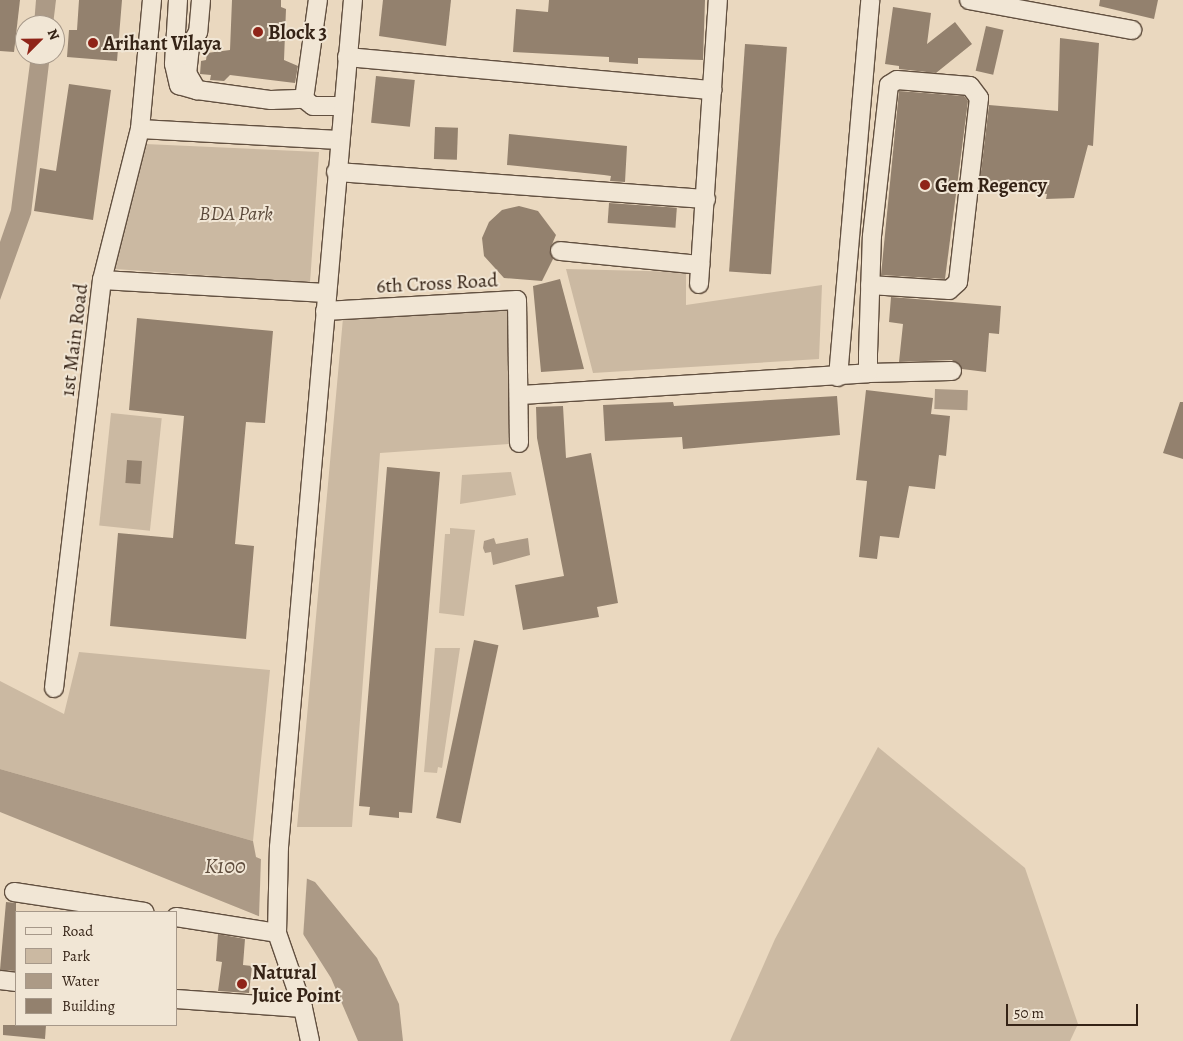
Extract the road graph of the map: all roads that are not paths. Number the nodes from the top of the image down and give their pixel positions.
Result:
1 (152, 0) edge
2 (178, 0) edge
3 (201, 0) edge
4 (318, 0) edge
5 (353, 0) edge
6 (718, 0) edge
7 (870, 0) edge
8 (970, 0) edge
9 (1132, 30) dead end
10 (347, 57) junction
11 (197, 90) junction
12 (713, 90) junction
13 (304, 99) junction
14 (342, 106) junction
15 (140, 129) junction
16 (339, 140) junction
17 (336, 172) junction
18 (706, 198) junction
19 (560, 251) dead end
20 (700, 265) junction
21 (102, 280) junction
22 (699, 284) dead end
23 (870, 285) junction
24 (326, 293) junction
25 (325, 311) junction
26 (952, 371) dead end
27 (868, 374) junction
28 (838, 377) junction
29 (521, 395) junction
30 (519, 443) dead end
31 (54, 688) dead end
32 (14, 892) dead end
33 (138, 911) edge
34 (178, 918) edge
35 (276, 931) junction
36 (0, 980) edge
37 (15, 982) edge
38 (178, 999) edge
39 (303, 1008) junction
40 (310, 1041) edge

1 - 15 street, 1st Main Road
2 - 11 street
3 - 11 street
4 - 13 street
5 - 10 street
6 - 12 street
7 - 28 street
8 - 9 street
10 - 12 street
10 - 14 street
11 - 13 street
12 - 18 street
13 - 14 street
14 - 16 street
15 - 16 street
15 - 21 street, 1st Main Road
16 - 17 street
17 - 18 street
17 - 24 street
18 - 20 street
19 - 20 street
20 - 22 street
21 - 24 street
21 - 31 street, 1st Main Road
23 - 23 street
23 - 27 street
24 - 25 street
25 - 29 street, 6th Cross Road
25 - 35 street
26 - 27 street
27 - 28 street
28 - 29 street
29 - 30 street
32 - 33 street
34 - 35 street
35 - 39 street
36 - 37 street
38 - 39 street
39 - 40 street

